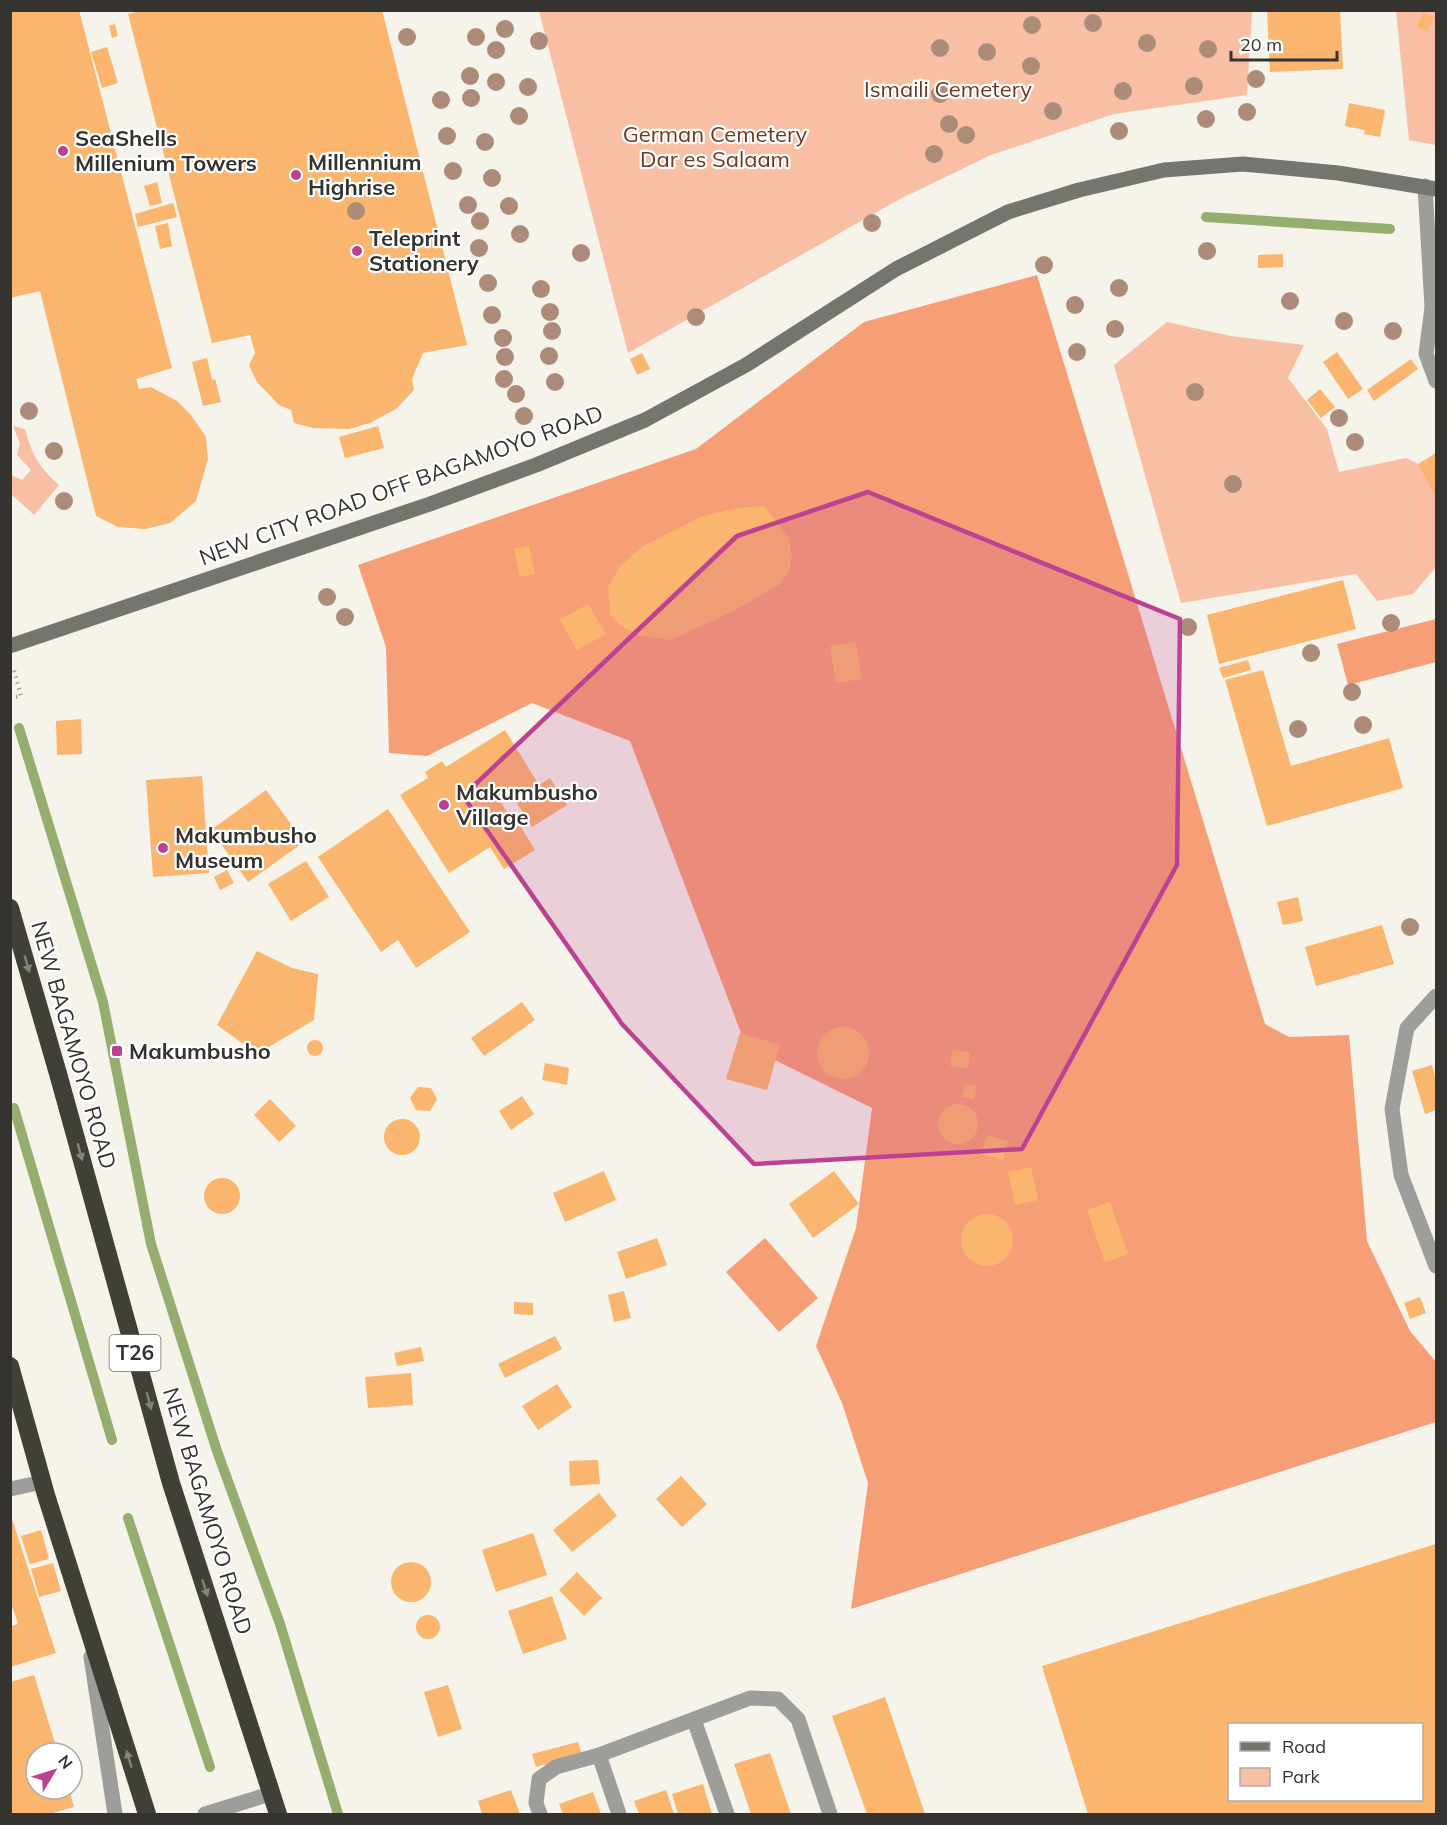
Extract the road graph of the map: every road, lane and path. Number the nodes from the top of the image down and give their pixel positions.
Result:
1 (1431, 187) edge
2 (1437, 381) edge
3 (10, 646) edge
4 (13, 667) dead end
5 (10, 698) edge
6 (10, 908) edge
7 (1437, 996) edge
8 (1437, 1266) edge
9 (10, 1366) edge
10 (10, 1399) edge
11 (38, 1483) junction
12 (10, 1489) edge
13 (694, 1720) junction
14 (599, 1755) junction
15 (270, 1794) junction
16 (115, 1815) edge
17 (147, 1815) edge
18 (205, 1815) edge
19 (278, 1815) edge
20 (540, 1815) edge
21 (619, 1815) edge
22 (727, 1815) edge
23 (830, 1815) edge

1 - 2 street
1 - 3 street, NEW CITY ROAD OFF BAGAMOYO ROAD
4 - 5 path
6 -> 15 highway, NEW BAGAMOYO ROAD / T26
7 - 8 street
17 -> 9 highway
10 - 11 street
11 - 12 street
11 - 16 street
13 - 14 street
13 - 22 street
13 - 23 street
14 - 20 street
14 - 21 street
15 - 18 street
15 - 19 highway, NEW BAGAMOYO ROAD / T26

